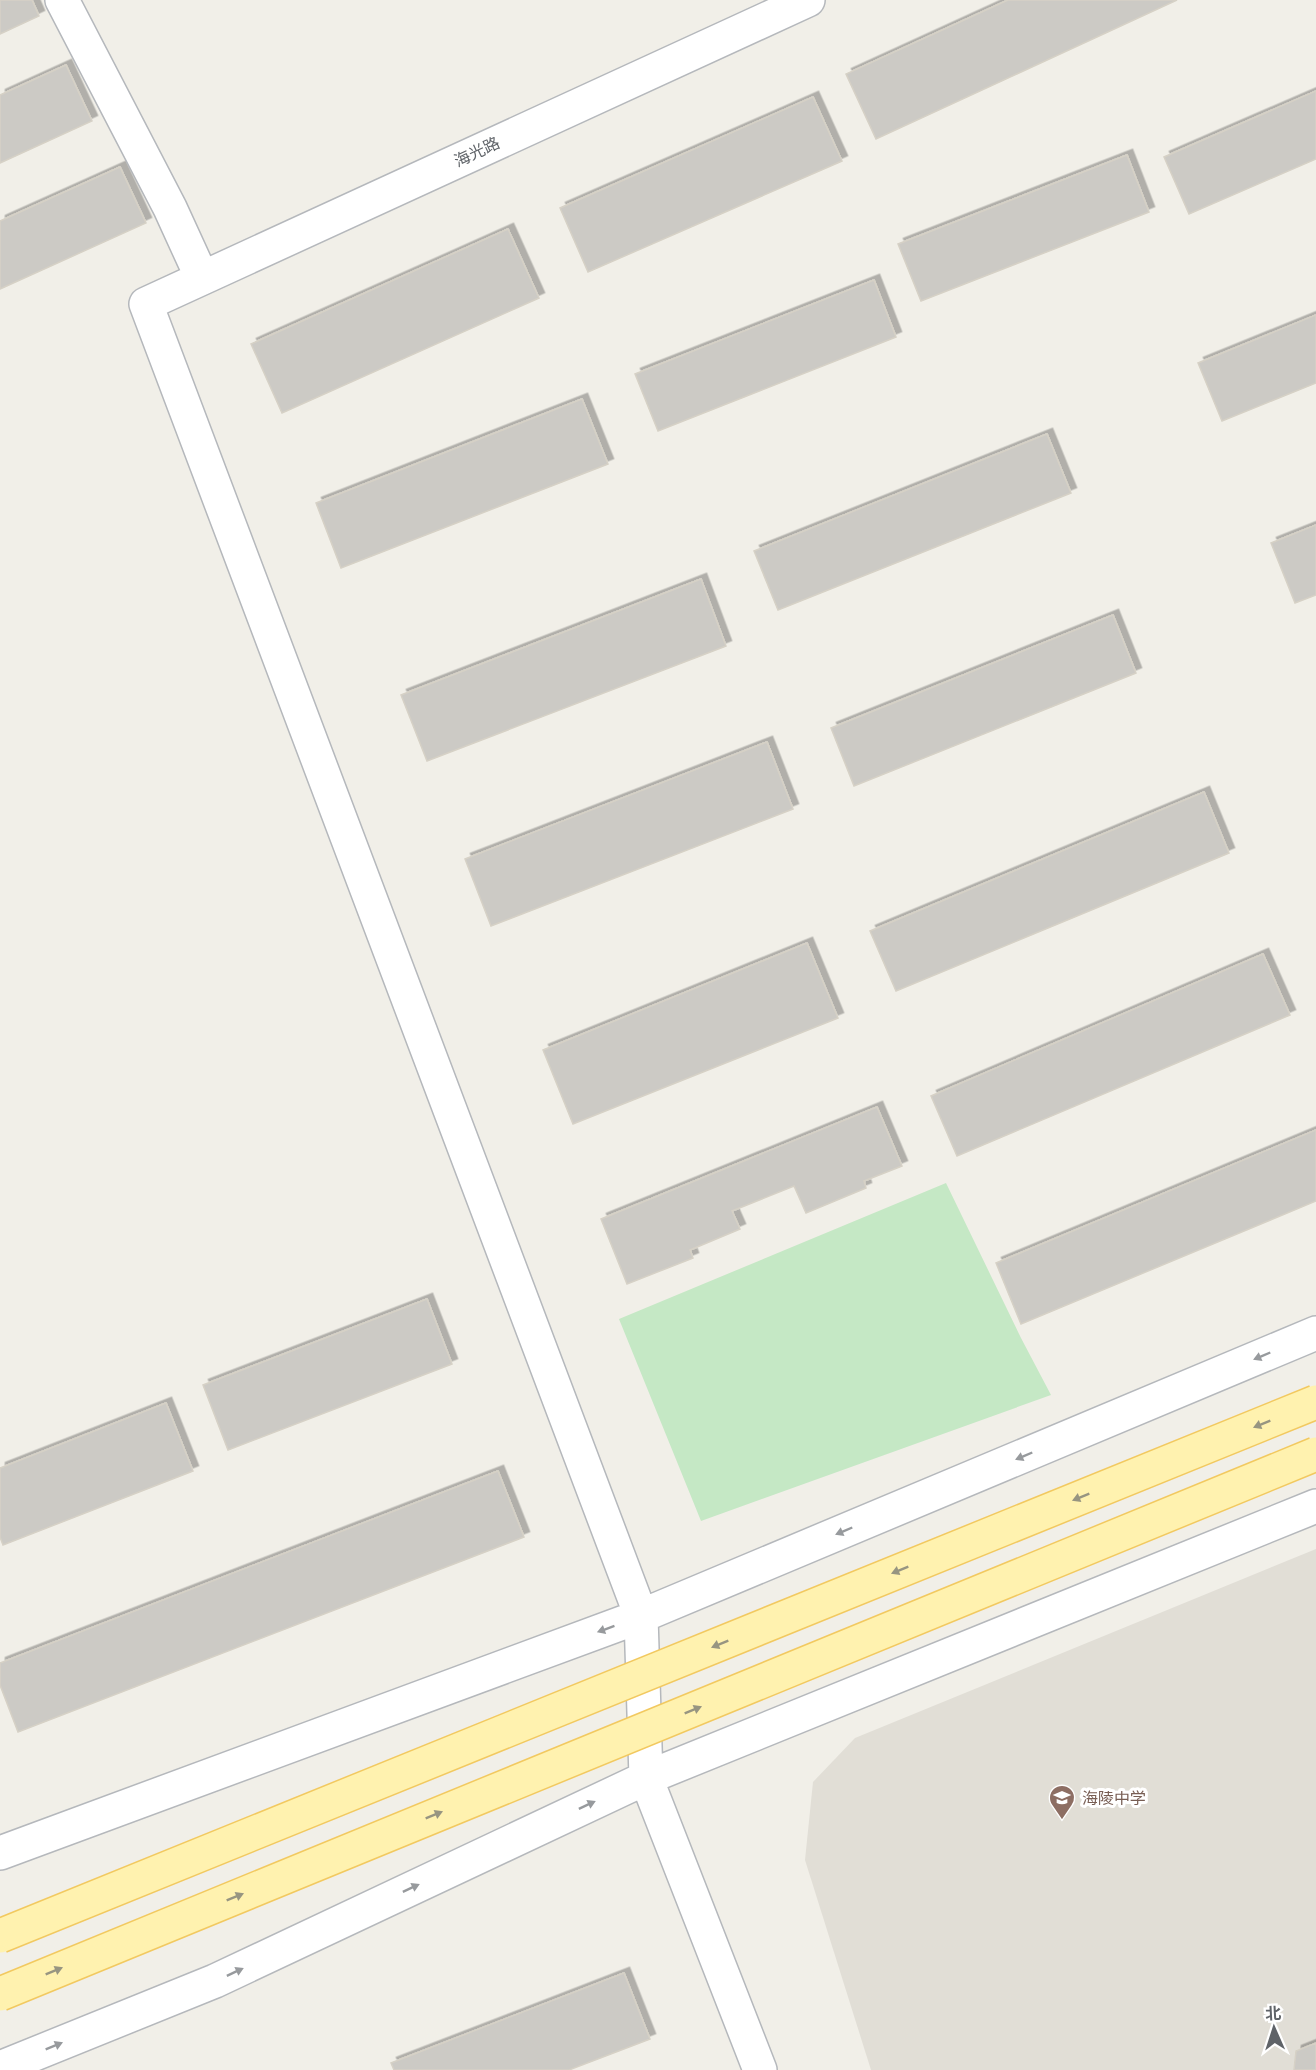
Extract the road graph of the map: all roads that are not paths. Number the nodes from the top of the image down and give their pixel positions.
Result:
1 (62, 0) edge
2 (808, 0) edge
3 (202, 278) junction
4 (1316, 1333) edge
5 (1316, 1402) edge
6 (1316, 1454) edge
7 (1316, 1506) edge
8 (641, 1616) junction
9 (646, 1778) junction
10 (0, 1853) edge
11 (0, 1936) edge
12 (0, 1994) edge
13 (0, 2068) edge
14 (760, 2070) edge

1 - 3 street
2 - 3 street, 海光路
3 - 8 street, 海光路
4 -> 8 street
5 -> 11 main road, bridge
12 -> 6 main road, bridge
7 - 9 street
8 - 9 street
8 -> 10 street
13 -> 9 street
9 - 14 street

